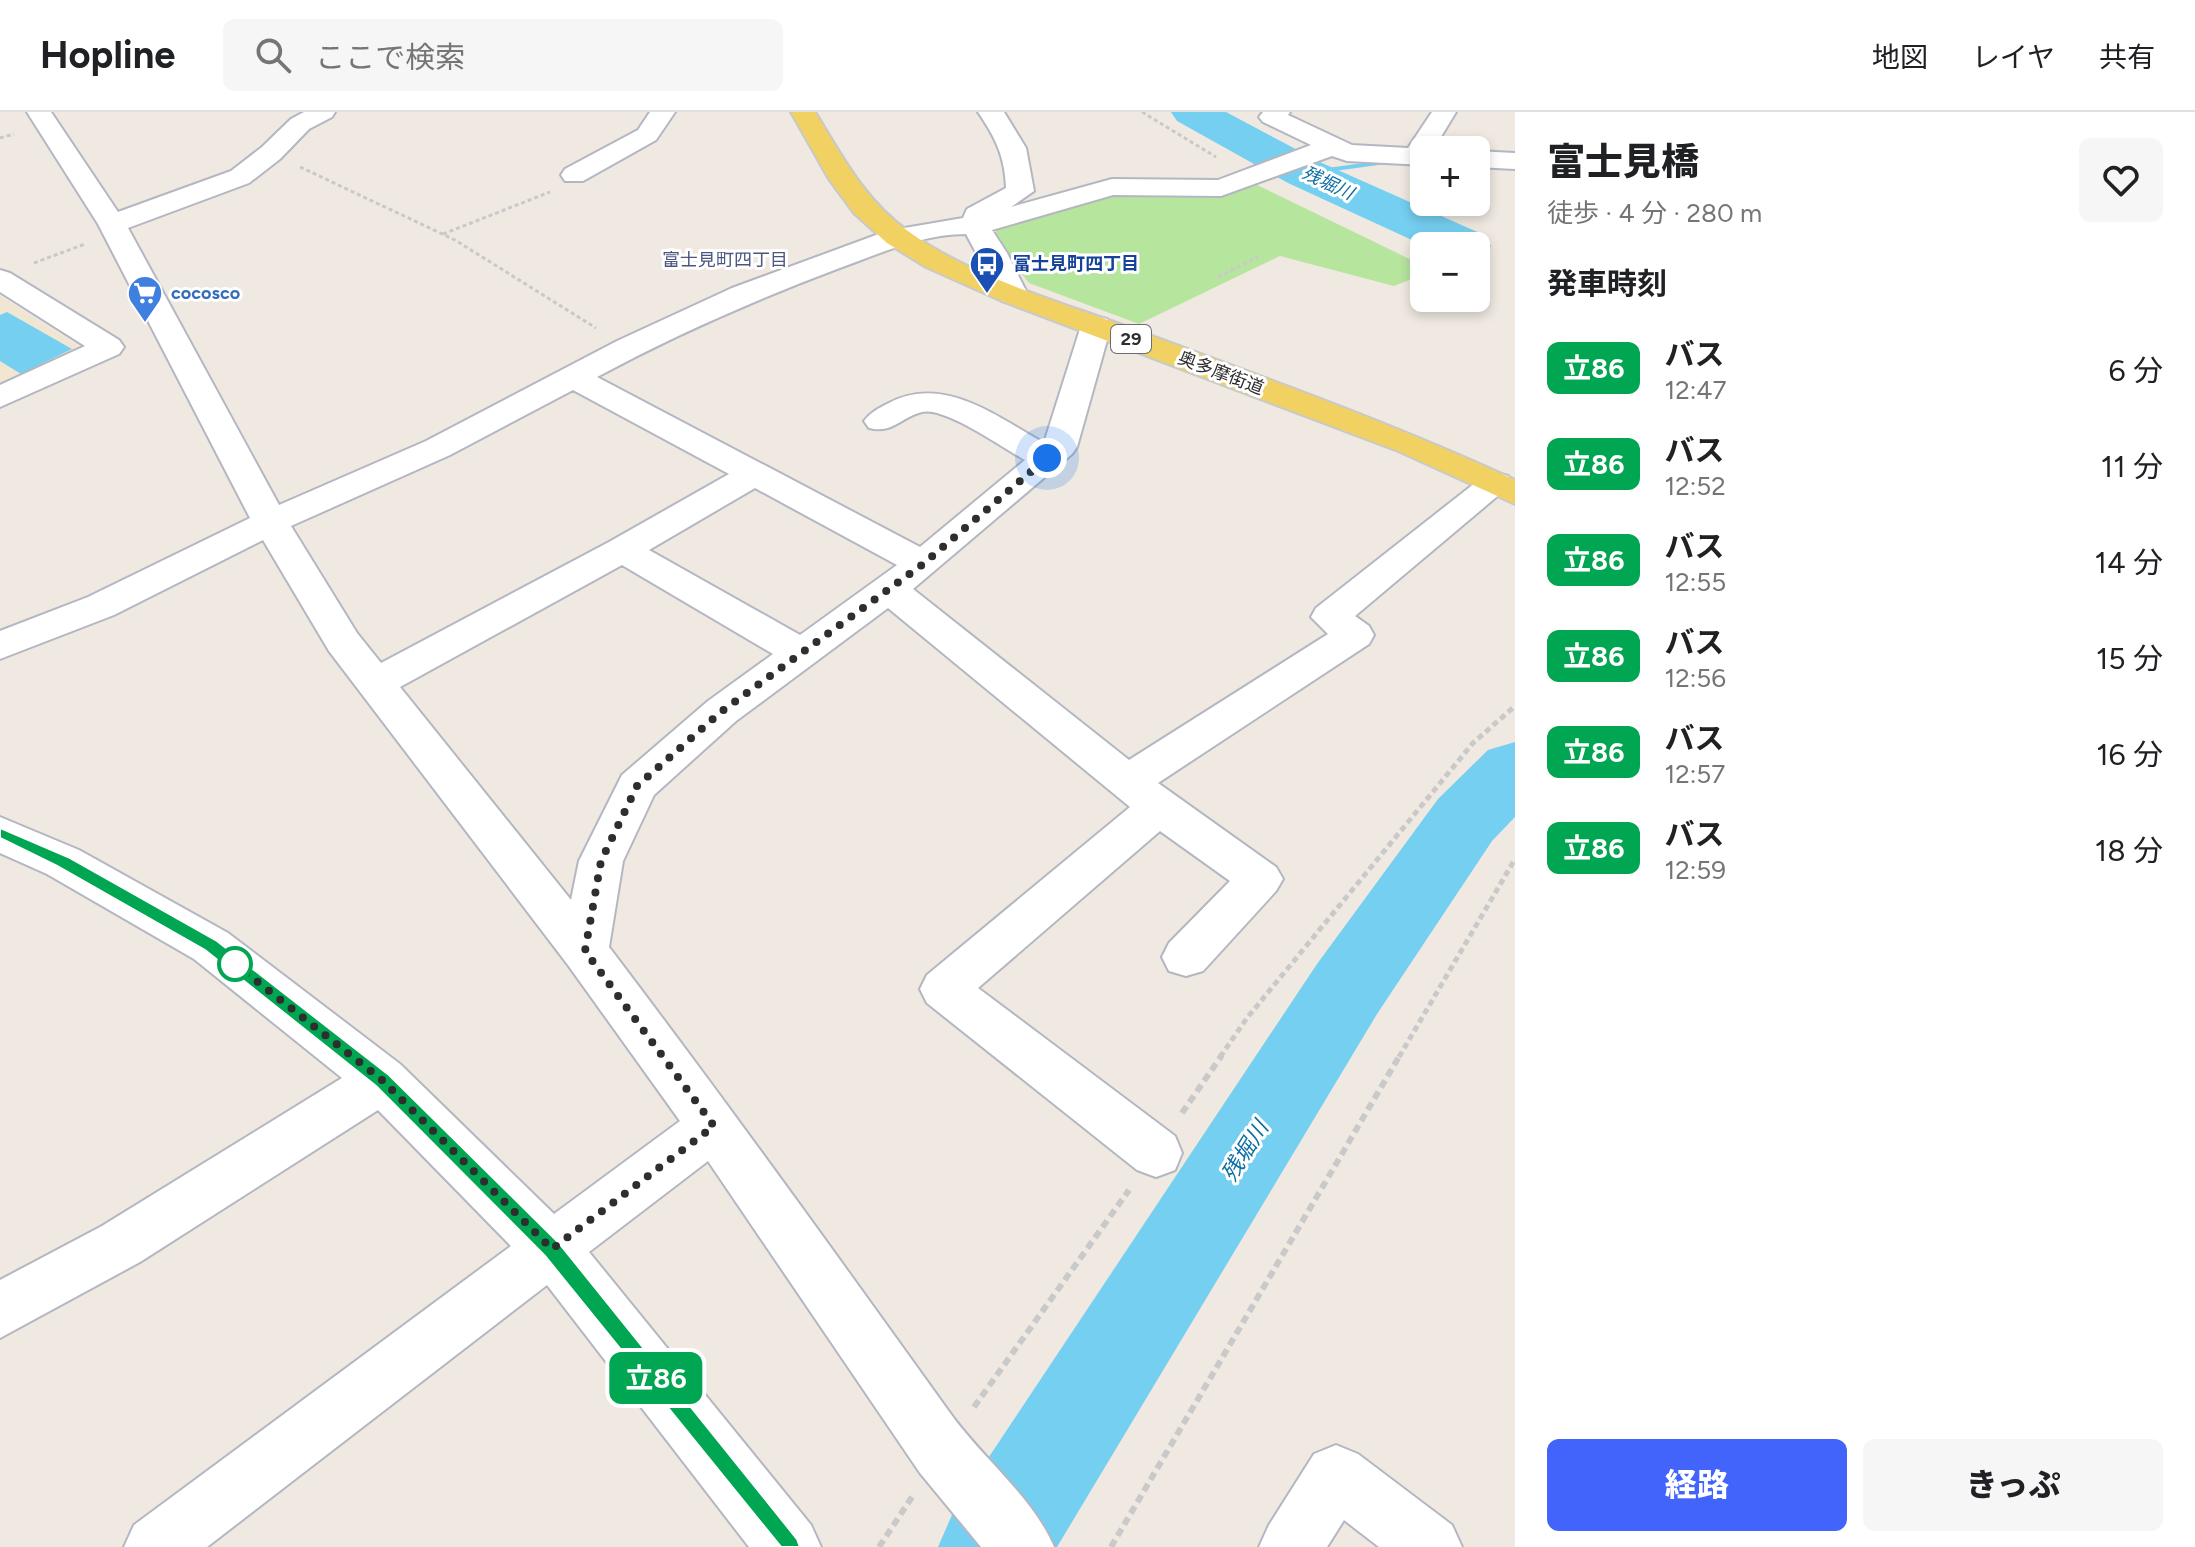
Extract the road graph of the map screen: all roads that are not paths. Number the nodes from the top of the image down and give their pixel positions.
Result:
1 (39, 112) edge
2 (323, 112) edge
3 (663, 112) edge
4 (803, 112) edge
5 (990, 112) edge
6 (1278, 112) edge
7 (1444, 112) edge
8 (1431, 136) edge
9 (1333, 146) junction
10 (1410, 156) edge
11 (1490, 160) edge
12 (1515, 161) edge
13 (574, 175) road end
14 (975, 226) junction
15 (114, 227) junction
16 (897, 237) junction
17 (0, 279) edge
18 (1013, 295) junction
19 (1096, 326) junction
20 (167, 329) junction
21 (108, 347) junction
22 (575, 378) junction
23 (0, 397) edge
24 (881, 421) dead end
25 (1047, 458) junction
26 (754, 474) junction
27 (1506, 488) edge
28 (270, 522) junction
29 (622, 550) junction
30 (923, 564) junction
31 (887, 588) junction
32 (0, 646) edge
33 (801, 653) junction
34 (375, 683) junction
35 (1144, 794) junction
36 (0, 834) edge
37 (585, 951) junction
38 (1186, 957) dead end
39 (382, 1080) junction
40 (714, 1126) junction
41 (1156, 1153) dead end
42 (552, 1249) junction
43 (0, 1310) edge
44 (156, 1547) edge
45 (789, 1547) edge
46 (1022, 1547) edge
47 (1291, 1547) edge
48 (1430, 1547) edge

1 - 15 street
2 - 15 street
3 - 13 street
4 - 16 main road, 奥多摩街道 / 29
5 - 14 street
6 - 9 street
7 - 8 street
9 - 10 street
9 - 14 street
11 - 12 street
14 - 16 street
14 - 18 street
15 - 20 street
16 - 18 main road, 奥多摩街道 / 29
16 - 22 street
17 - 21 street
18 - 19 main road, 奥多摩街道 / 29
19 - 25 street
19 - 27 main road, 奥多摩街道 / 29
20 - 21 street
20 - 28 street
21 - 23 street
22 - 26 street
22 - 28 street
24 - 25 street
25 - 30 street
26 - 29 street
26 - 30 street
27 - 35 street
28 - 32 street
28 - 34 street
29 - 33 street
29 - 34 street
30 - 31 street
31 - 33 street
31 - 35 street
33 - 37 street
34 - 37 street
35 - 38 street
35 - 41 street
36 - 39 street
37 - 40 street
39 - 42 street
39 - 43 street
40 - 42 street
40 - 46 street
42 - 44 street
42 - 45 street
47 - 48 street

